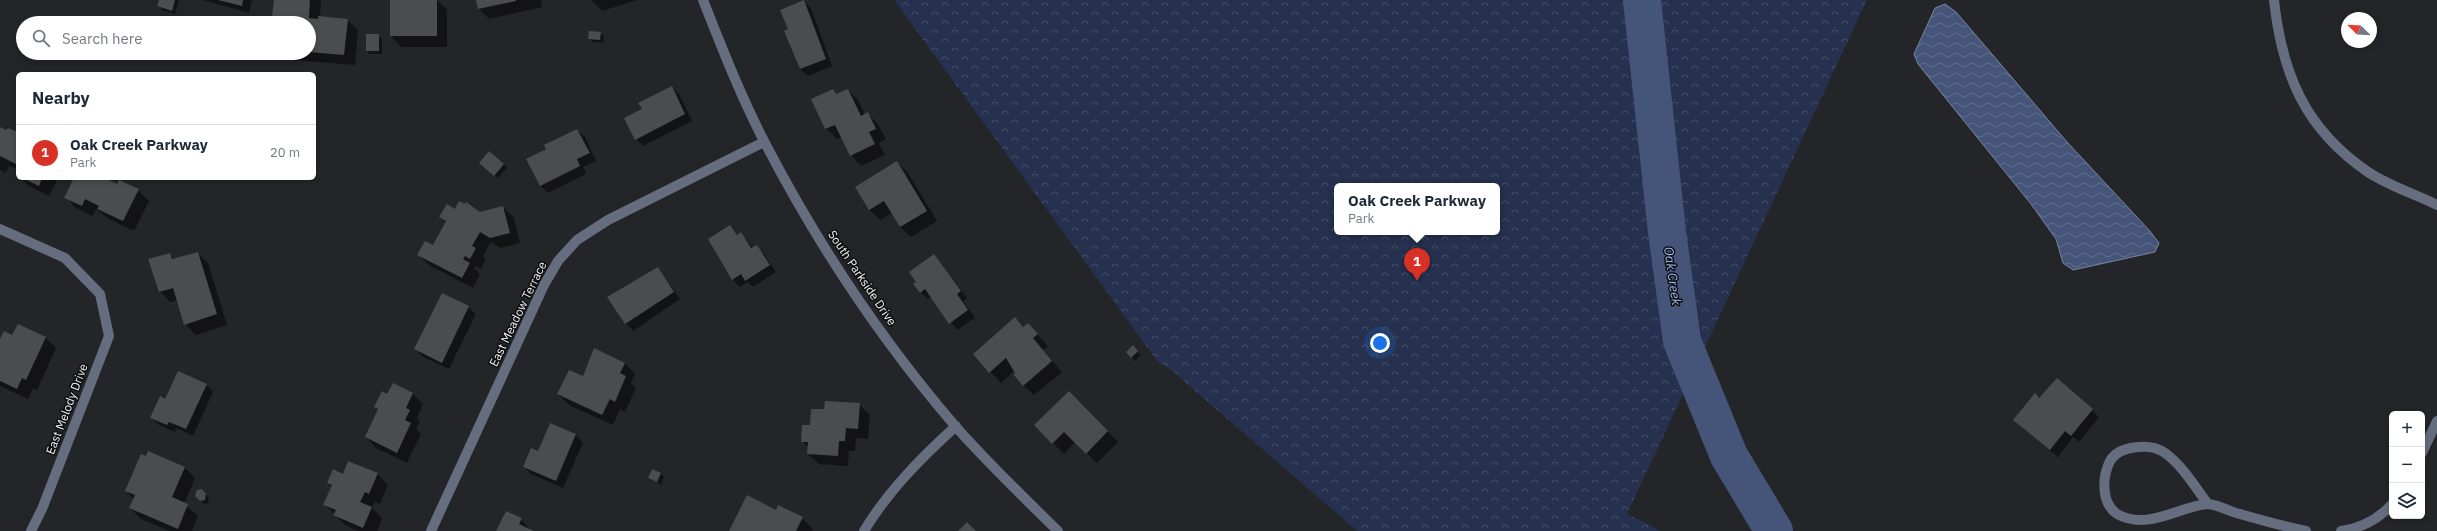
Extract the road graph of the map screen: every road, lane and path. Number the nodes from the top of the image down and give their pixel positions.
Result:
1 (702, 0) edge
2 (2274, 0) edge
3 (764, 142) junction
4 (2437, 205) edge
5 (0, 229) edge
6 (2437, 421) edge
7 (956, 426) junction
8 (2425, 447) edge
9 (2208, 504) junction
10 (2389, 508) edge
11 (30, 531) edge
12 (431, 531) edge
13 (864, 531) edge
14 (1058, 531) edge
15 (2306, 531) edge
16 (2341, 531) edge

1 - 3 street, South Parkside Drive
2 - 4 street
3 - 7 street, South Parkside Drive
3 - 12 street, East Meadow Terrace
5 - 11 street, East Melody Drive
6 - 8 street
7 - 13 street
7 - 14 street, South Parkside Drive
9 - 9 street
9 - 15 street
10 - 16 street

